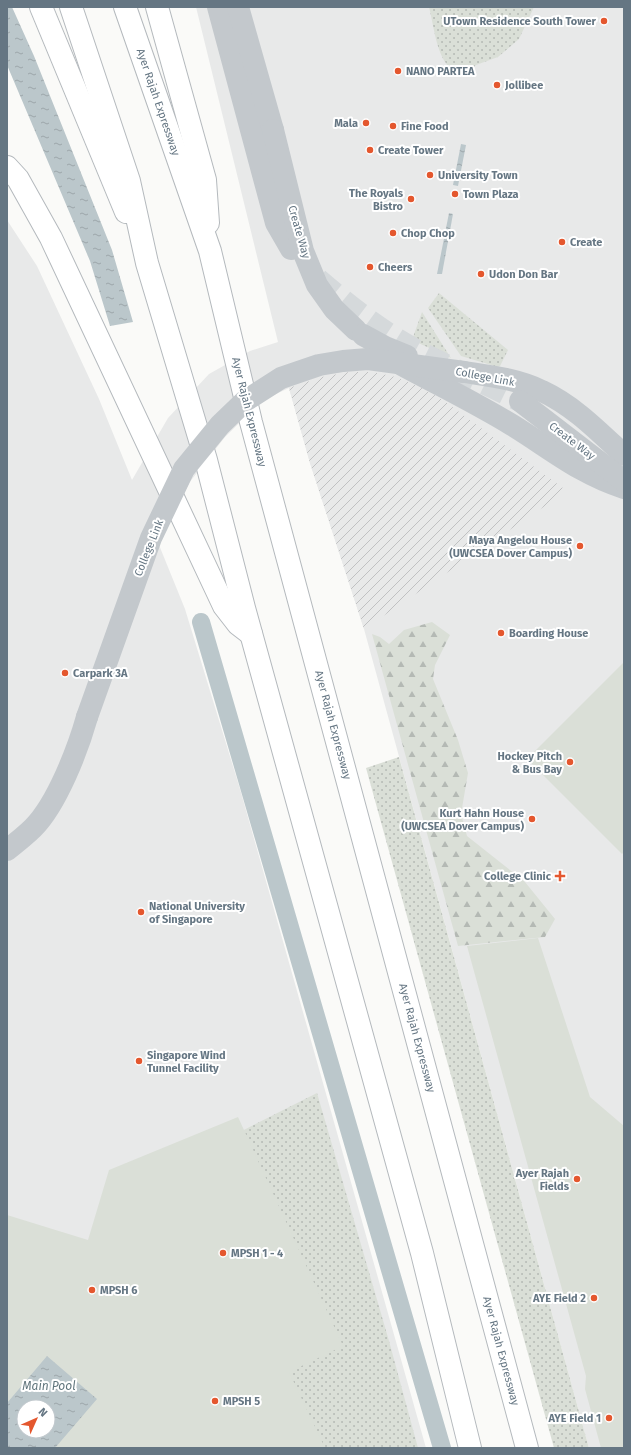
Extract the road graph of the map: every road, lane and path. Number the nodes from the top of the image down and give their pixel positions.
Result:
1 (41, 7) edge
2 (72, 7) edge
3 (125, 7) edge
4 (157, 7) edge
5 (218, 7) edge
6 (238, 7) edge
7 (7, 167) edge
8 (291, 249) dead end
9 (210, 251) junction
10 (147, 263) junction
11 (396, 362) junction
12 (464, 372) junction
13 (520, 401) tunnel mouth
14 (624, 455) edge
15 (557, 456) joint
16 (624, 481) edge
17 (624, 488) edge
18 (252, 634) junction
19 (7, 850) edge
20 (470, 1448) edge
21 (527, 1448) edge

1 - 10 highway
2 - 10 highway
3 - 9 highway, Ayer Rajah Expressway
4 - 9 highway
5 - 8 street, Create Way
6 - 12 street, Create Way, bridge
7 - 18 highway
9 - 21 highway, Ayer Rajah Expressway
10 - 18 highway
11 - 12 street, College Link, bridge
11 - 15 street, College Link, bridge
11 - 19 street, College Link, bridge
12 - 14 street, College Link
13 - 16 street, Create Way
15 - 17 street, Create Way
18 - 20 highway

